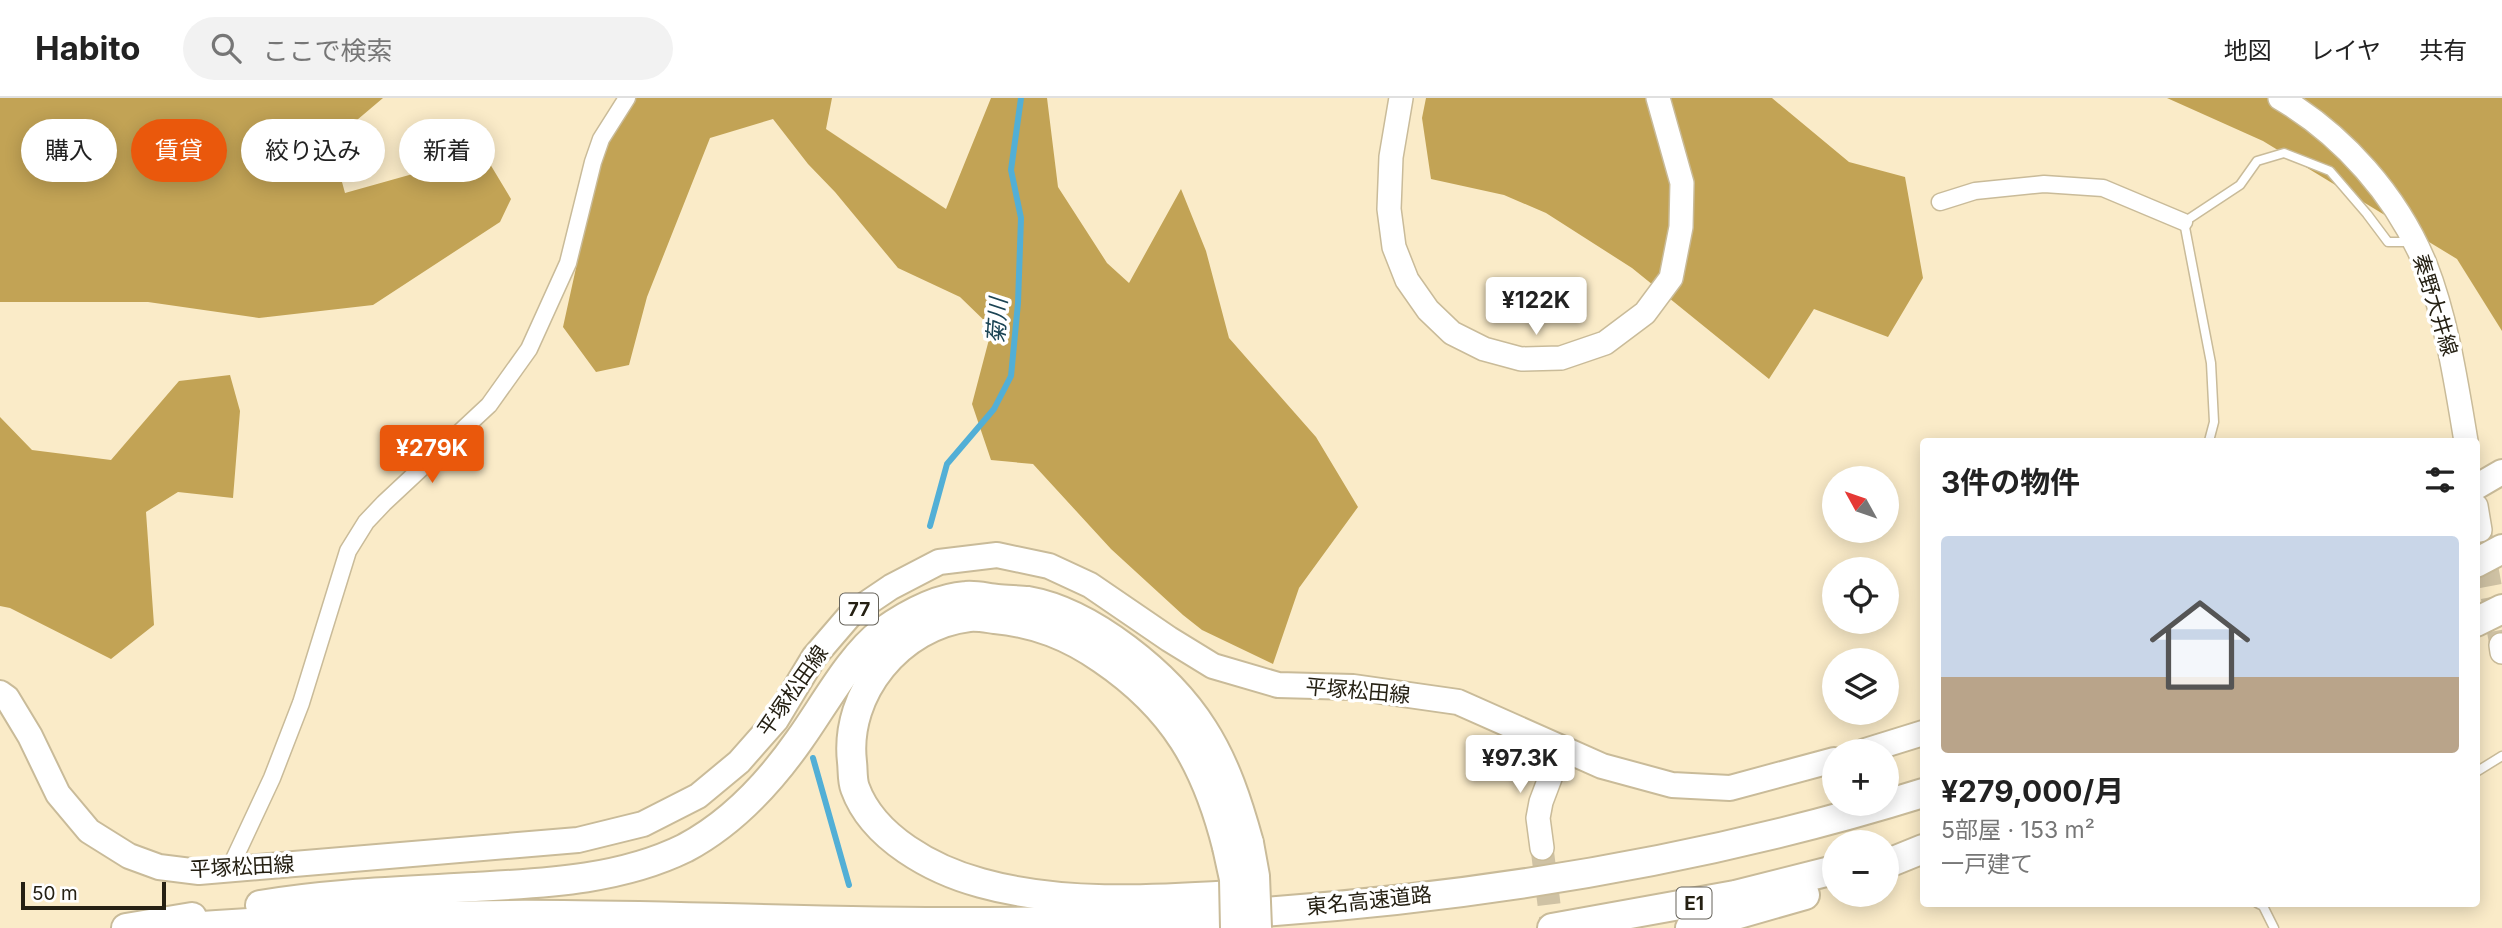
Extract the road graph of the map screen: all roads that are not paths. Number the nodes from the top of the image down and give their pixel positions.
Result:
1 (627, 98) edge
2 (1401, 98) edge
3 (1658, 98) edge
4 (2280, 98) edge
5 (1940, 202) dead end
6 (2184, 222) junction
7 (2415, 242) junction
8 (2210, 438) edge
9 (2465, 438) edge
10 (2502, 472) edge
11 (2480, 485) edge
12 (2502, 549) edge
13 (2480, 561) edge
14 (2502, 609) edge
15 (2480, 620) edge
16 (0, 693) edge
17 (1920, 734) edge
18 (1899, 740) edge
19 (1561, 749) junction
20 (2502, 756) edge
21 (1822, 763) edge
22 (2480, 770) edge
23 (1920, 794) edge
24 (1238, 845) junction
25 (1542, 848) tunnel mouth
26 (1920, 848) edge
27 (1920, 848) edge
28 (1899, 853) edge
29 (1899, 858) edge
30 (229, 870) junction
31 (1822, 873) edge
32 (1520, 885) junction
33 (1822, 889) edge
34 (2264, 907) edge
35 (126, 928) edge
36 (174, 928) edge
37 (1236, 928) edge
38 (1257, 928) edge
39 (1552, 928) edge
40 (1690, 928) edge
41 (2274, 928) edge

1 - 30 street
2 - 3 main road
4 - 7 main road, 秦野大井線
5 - 6 street
6 - 7 lane
6 - 8 lane
7 - 9 main road, 秦野大井線
10 - 11 main road
12 - 13 highway
14 - 15 highway
16 - 30 main road, 平塚松田線 / 77
17 - 18 main road
19 - 21 main road, 平塚松田線 / 77
19 - 25 main road
19 - 30 main road, 平塚松田線 / 77
20 - 22 lane
23 - 32 highway, 東名高速道路 / E1
24 - 32 highway
24 - 35 highway
24 - 37 highway, bridge
24 - 38 highway, bridge
26 - 28 highway
27 - 29 highway
31 - 39 highway, E1
32 - 36 highway, 東名高速道路 / E1
33 - 40 highway
34 - 41 lane

